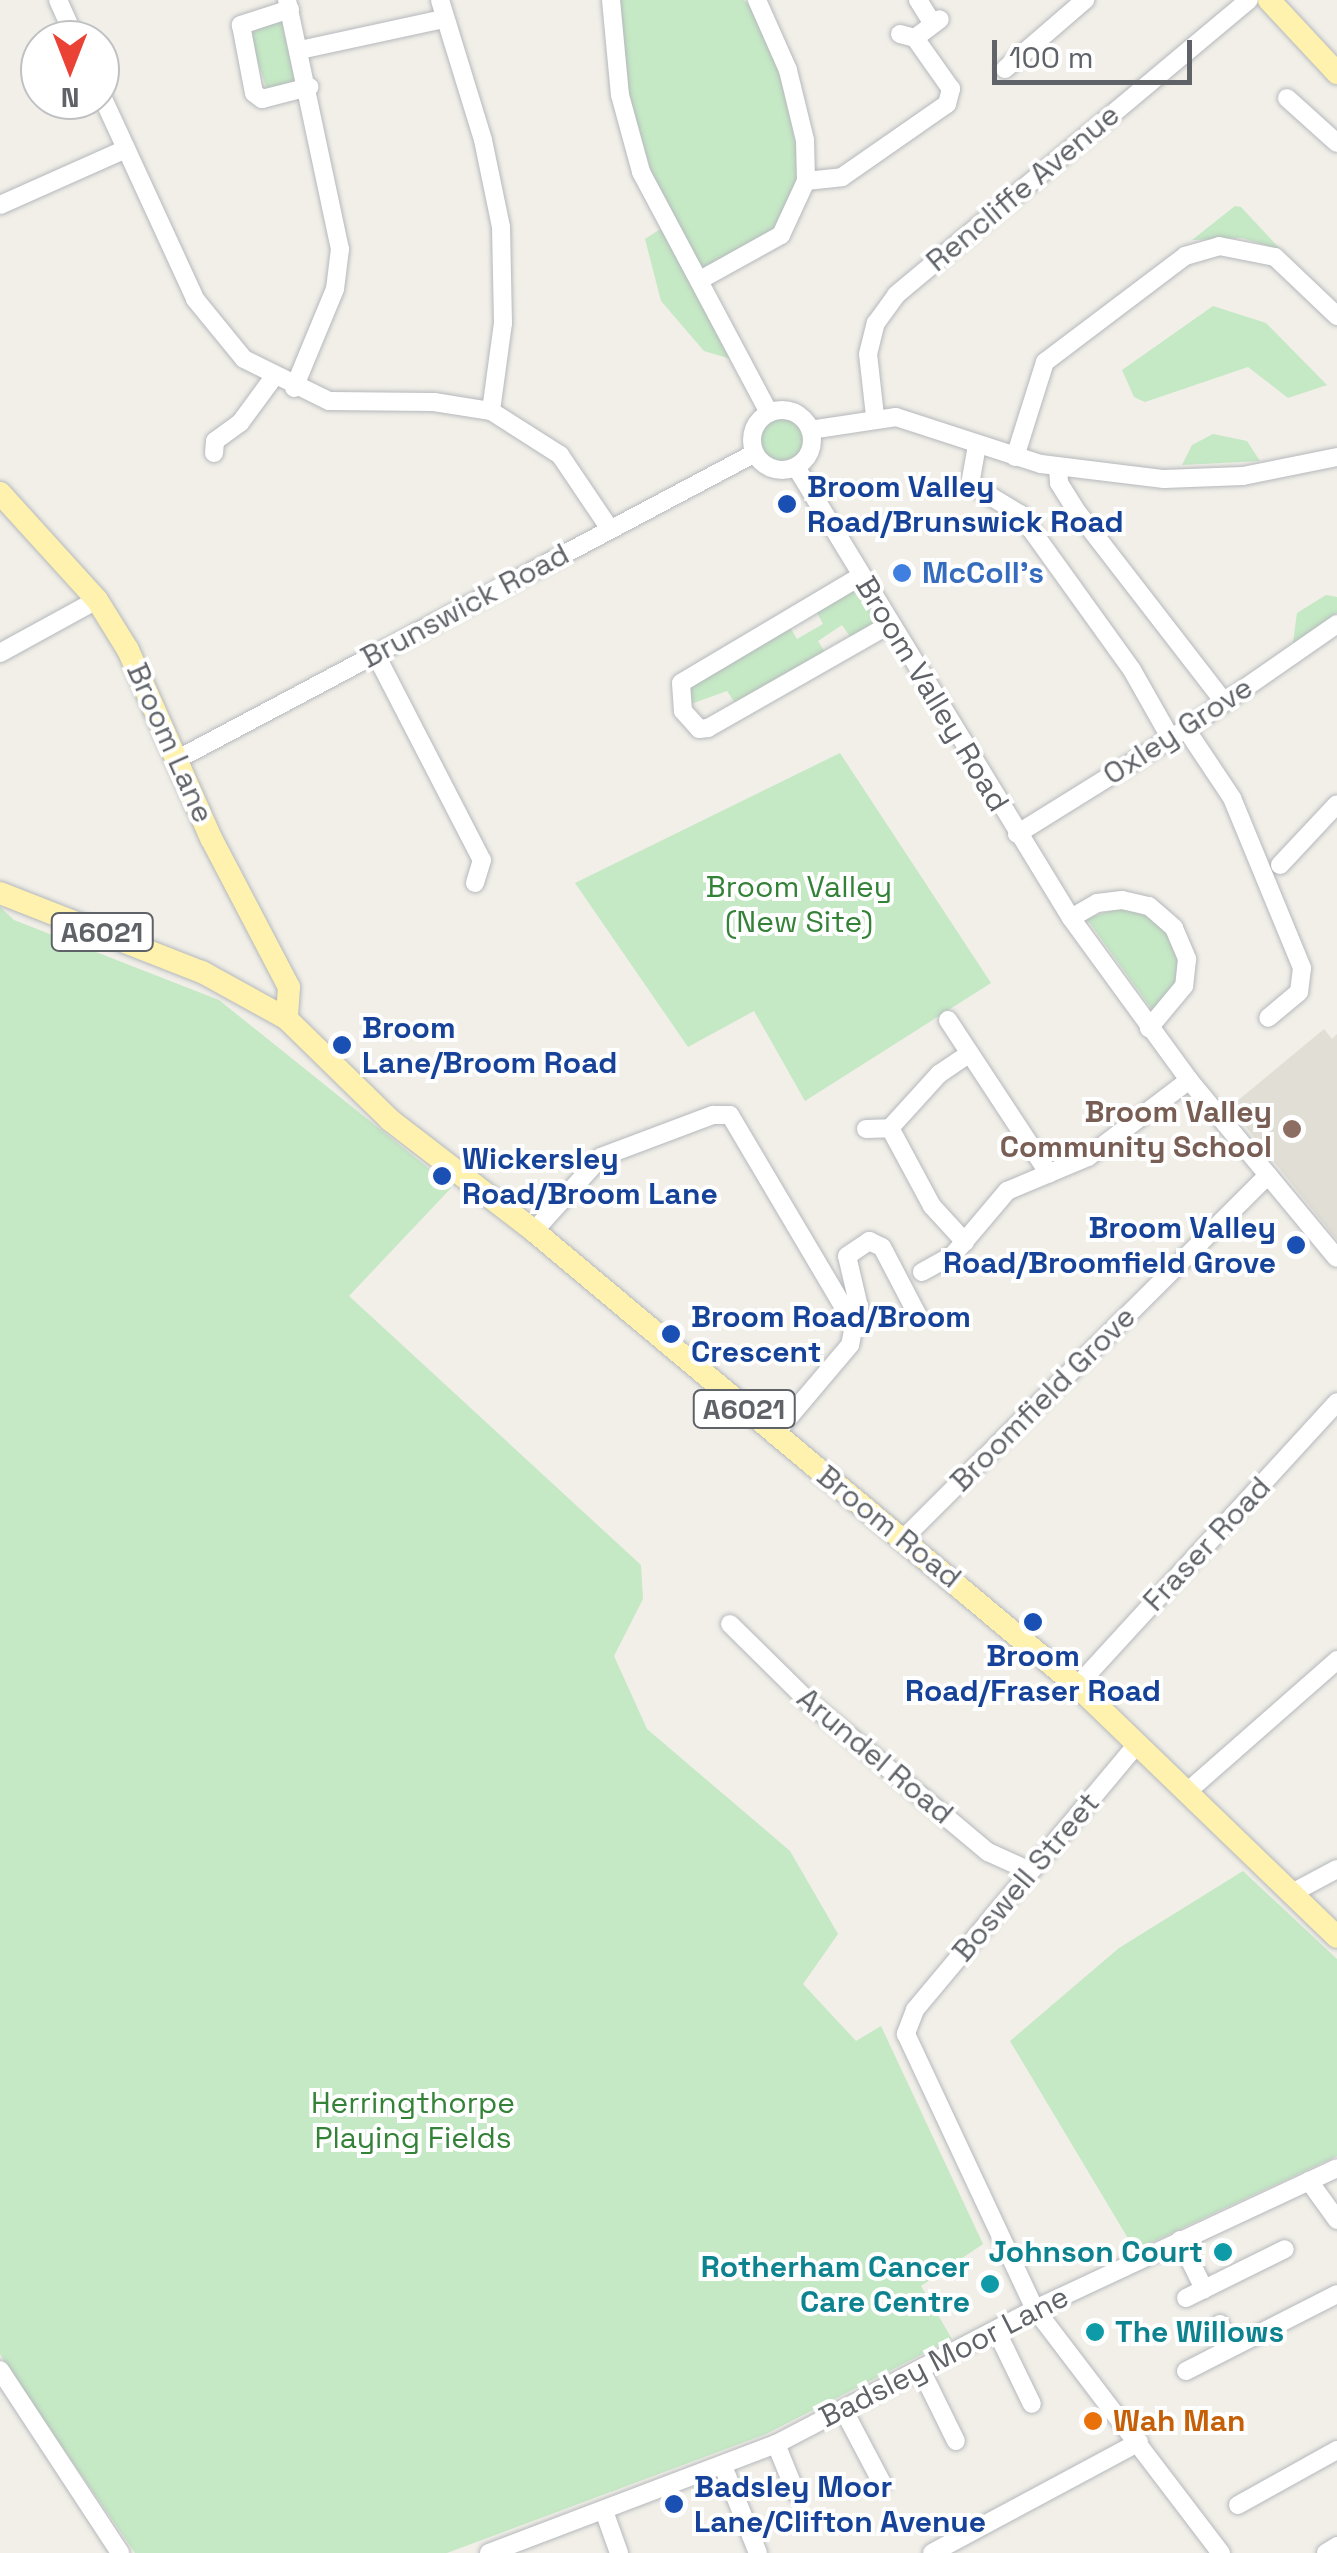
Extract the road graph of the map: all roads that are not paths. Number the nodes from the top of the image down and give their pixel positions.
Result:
1 (440, 0) edge
2 (611, 0) edge
3 (757, 0) edge
4 (918, 0) edge
5 (1085, 0) edge
6 (1250, 0) edge
7 (1268, 0) edge
8 (288, 4) edge
9 (443, 20) junction
10 (300, 50) junction
11 (1005, 69) dead end
12 (1337, 73) edge
13 (309, 87) junction
14 (1287, 98) dead end
15 (113, 120) edge
16 (1337, 142) edge
17 (126, 149) junction
18 (806, 180) junction
19 (0, 205) edge
20 (700, 280) junction
21 (1337, 316) edge
22 (272, 378) junction
23 (294, 388) junction
24 (490, 411) junction
25 (769, 413) junction
26 (876, 416) junction
27 (810, 430) junction
28 (977, 445) junction
29 (214, 453) dead end
30 (755, 453) junction
31 (1015, 457) junction
32 (1337, 457) edge
33 (796, 467) junction
34 (1058, 468) junction
35 (0, 493) edge
36 (610, 529) junction
37 (861, 576) junction
38 (97, 600) junction
39 (890, 624) junction
40 (1337, 624) edge
41 (376, 653) junction
42 (0, 654) edge
43 (1224, 702) junction
44 (1179, 734) junction
45 (176, 760) junction
46 (1337, 804) edge
47 (1017, 834) junction
48 (1280, 865) dead end
49 (475, 883) dead end
50 (0, 893) edge
51 (1071, 918) junction
52 (1268, 1018) dead end
53 (288, 1019) junction
54 (948, 1020) dead end
55 (1149, 1028) junction
56 (969, 1054) junction
57 (1189, 1080) junction
58 (890, 1128) junction
59 (866, 1129) dead end
60 (1050, 1174) junction
61 (1268, 1175) junction
62 (534, 1232) junction
63 (965, 1242) junction
64 (1337, 1258) edge
65 (922, 1272) dead end
66 (917, 1314) dead end
67 (854, 1325) junction
68 (1337, 1402) edge
69 (774, 1434) junction
70 (904, 1538) junction
71 (730, 1624) dead end
72 (1337, 1660) edge
73 (1076, 1686) junction
74 (1138, 1744) junction
75 (1186, 1792) junction
76 (1337, 1870) edge
77 (1030, 1871) junction
78 (1292, 1893) junction
79 (1337, 1937) edge
80 (1337, 2168) edge
81 (1310, 2181) junction
82 (1337, 2220) edge
83 (1180, 2240) junction
84 (1285, 2248) dead end
85 (1204, 2289) junction
86 (1337, 2294) edge
87 (1186, 2298) dead end
88 (1035, 2309) junction
89 (1220, 2324) dead end
90 (996, 2330) junction
91 (1231, 2348) junction
92 (921, 2370) junction
93 (1186, 2371) dead end
94 (1, 2376) edge
95 (1032, 2404) dead end
96 (843, 2409) junction
97 (956, 2441) dead end
98 (1139, 2442) junction
99 (776, 2444) junction
100 (1337, 2450) edge
101 (723, 2466) junction
102 (882, 2483) dead end
103 (796, 2493) dead end
104 (1238, 2505) dead end
105 (604, 2511) junction
106 (1337, 2546) edge
107 (120, 2553) edge
108 (489, 2553) edge
109 (618, 2553) edge
110 (758, 2553) edge
111 (932, 2553) edge
112 (1221, 2553) edge
113 (1326, 2553) edge

1 - 9 street
2 - 20 street
3 - 18 street
4 - 18 street
5 - 11 street
6 - 26 street, Rencliffe Avenue
7 - 12 main road
8 - 10 street
8 - 13 street
9 - 10 street
9 - 24 street
10 - 13 street
13 - 23 street
14 - 16 street
15 - 17 street
17 - 19 street
17 - 22 street
18 - 20 street
20 - 25 street
21 - 31 street
22 - 23 street
22 - 29 street
23 - 24 street
24 - 36 street
25 - 27 street
25 - 30 street
26 - 27 street
26 - 28 street
27 - 33 street
28 - 31 street
28 - 44 street
30 - 33 street
30 - 36 street, Brunswick Road
31 - 34 street
32 - 34 street
33 - 37 street, Broom Valley Road
34 - 43 street
35 - 38 main road, Broom Lane
36 - 41 street, Brunswick Road
37 - 39 street, Broom Valley Road
37 - 39 street
38 - 42 street
38 - 45 main road, Broom Lane
39 - 47 street, Broom Valley Road
40 - 43 street, Oxley Grove
41 - 45 street, Brunswick Road
41 - 49 street
43 - 44 street, Oxley Grove
44 - 47 street, Oxley Grove
44 - 52 street
45 - 53 main road, Broom Lane
46 - 48 street
47 - 51 street, Broom Valley Road
50 - 53 main road, A6021
51 - 55 street, Broom Valley Road
51 - 55 street
53 - 62 main road, Broom Road / A6021
54 - 56 street
55 - 57 street, Broom Valley Road
56 - 58 street
56 - 60 street
57 - 60 street
57 - 61 street, Broom Valley Road
58 - 59 street
58 - 63 street
60 - 63 street
61 - 64 street, Broom Valley Road
61 - 70 street, Broomfield Grove
62 - 67 street
62 - 69 main road, Broom Road / A6021
63 - 65 street
66 - 67 street
67 - 69 street
68 - 73 street, Fraser Road
69 - 70 main road, Broom Road / A6021
70 - 73 main road, Broom Road / A6021
71 - 77 street, Arundel Road
72 - 75 street
73 - 74 main road, Broom Road / A6021
74 - 75 main road, Broom Road / A6021
74 - 77 street, Boswell Street
75 - 78 main road, Broom Road / A6021
76 - 78 street
77 - 88 street, Boswell Street
78 - 79 main road, Broom Road / A6021
80 - 81 street, Badsley Moor Lane
81 - 82 street
81 - 83 street, Badsley Moor Lane
83 - 85 street
83 - 88 street, Badsley Moor Lane
84 - 85 street
85 - 87 street
86 - 91 street
88 - 90 street, Badsley Moor Lane
88 - 98 street
89 - 91 street
90 - 92 street, Badsley Moor Lane
90 - 95 street
91 - 93 street
92 - 96 street, Badsley Moor Lane
92 - 97 street
94 - 107 street
96 - 99 street, Badsley Moor Lane
96 - 102 street
98 - 111 street
98 - 112 street
99 - 101 street, Badsley Moor Lane
99 - 103 street
100 - 104 street
101 - 105 street, Badsley Moor Lane
101 - 110 street
105 - 108 street, Badsley Moor Lane
105 - 109 street
106 - 113 street

